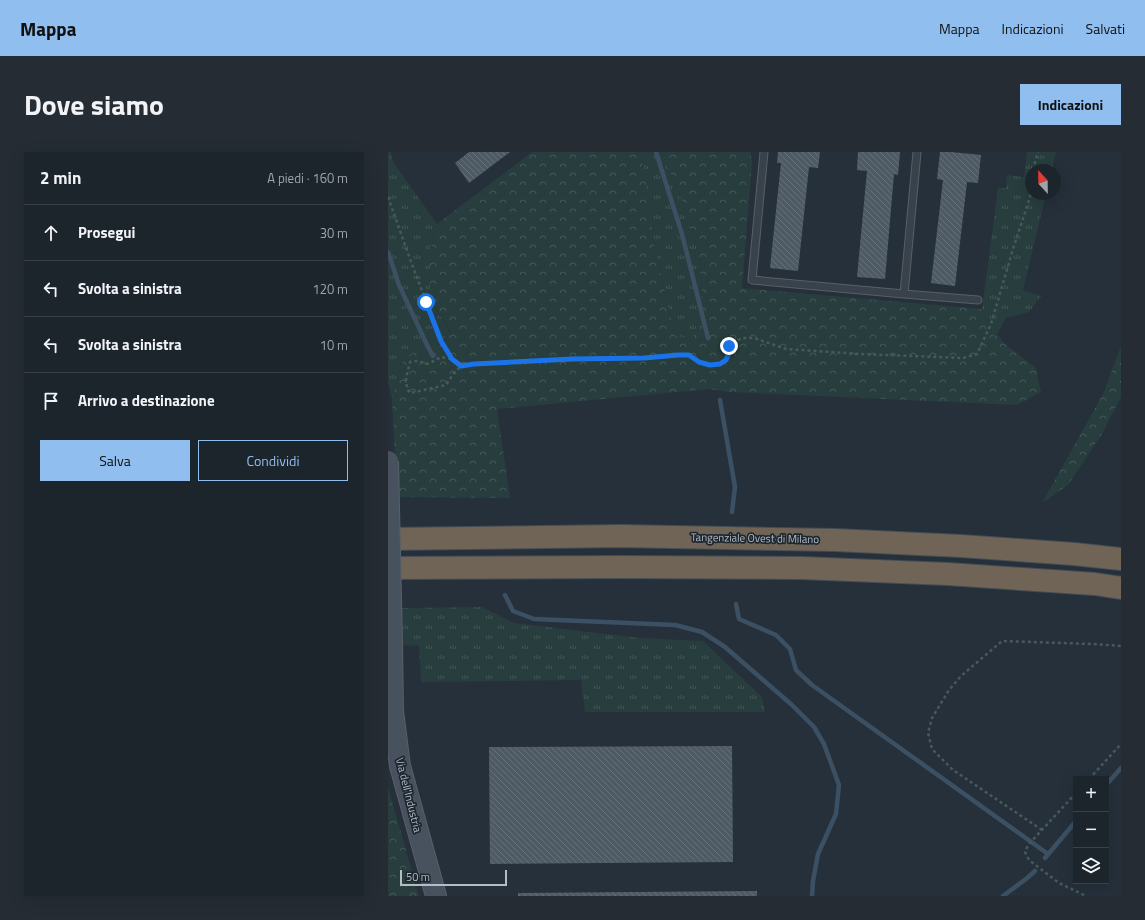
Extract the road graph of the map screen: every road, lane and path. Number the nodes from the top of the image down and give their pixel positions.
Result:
1 (764, 152) edge
2 (917, 152) edge
3 (1038, 152) edge
4 (1035, 164) edge
5 (388, 197) edge
6 (1029, 200) edge
7 (904, 294) junction
8 (978, 300) dead end
9 (452, 359) junction
10 (461, 366) junction
11 (388, 460) edge
12 (388, 539) edge
13 (1121, 559) edge
14 (388, 568) edge
15 (1121, 588) edge
16 (1121, 646) edge
17 (1121, 744) edge
18 (1092, 776) edge
19 (1073, 796) edge
20 (1042, 830) junction
21 (436, 896) edge
22 (1086, 896) edge

1 - 7 lane
2 - 7 lane
3 - 4 path
5 - 9 path
6 - 10 path
7 - 8 lane
9 - 10 path
9 - 10 path
11 - 21 street, Via dell'Industria, bridge
12 - 13 highway, Tangenziale Ovest di Milano
14 - 15 highway
16 - 20 path
17 - 18 path
19 - 20 path
20 - 22 path

